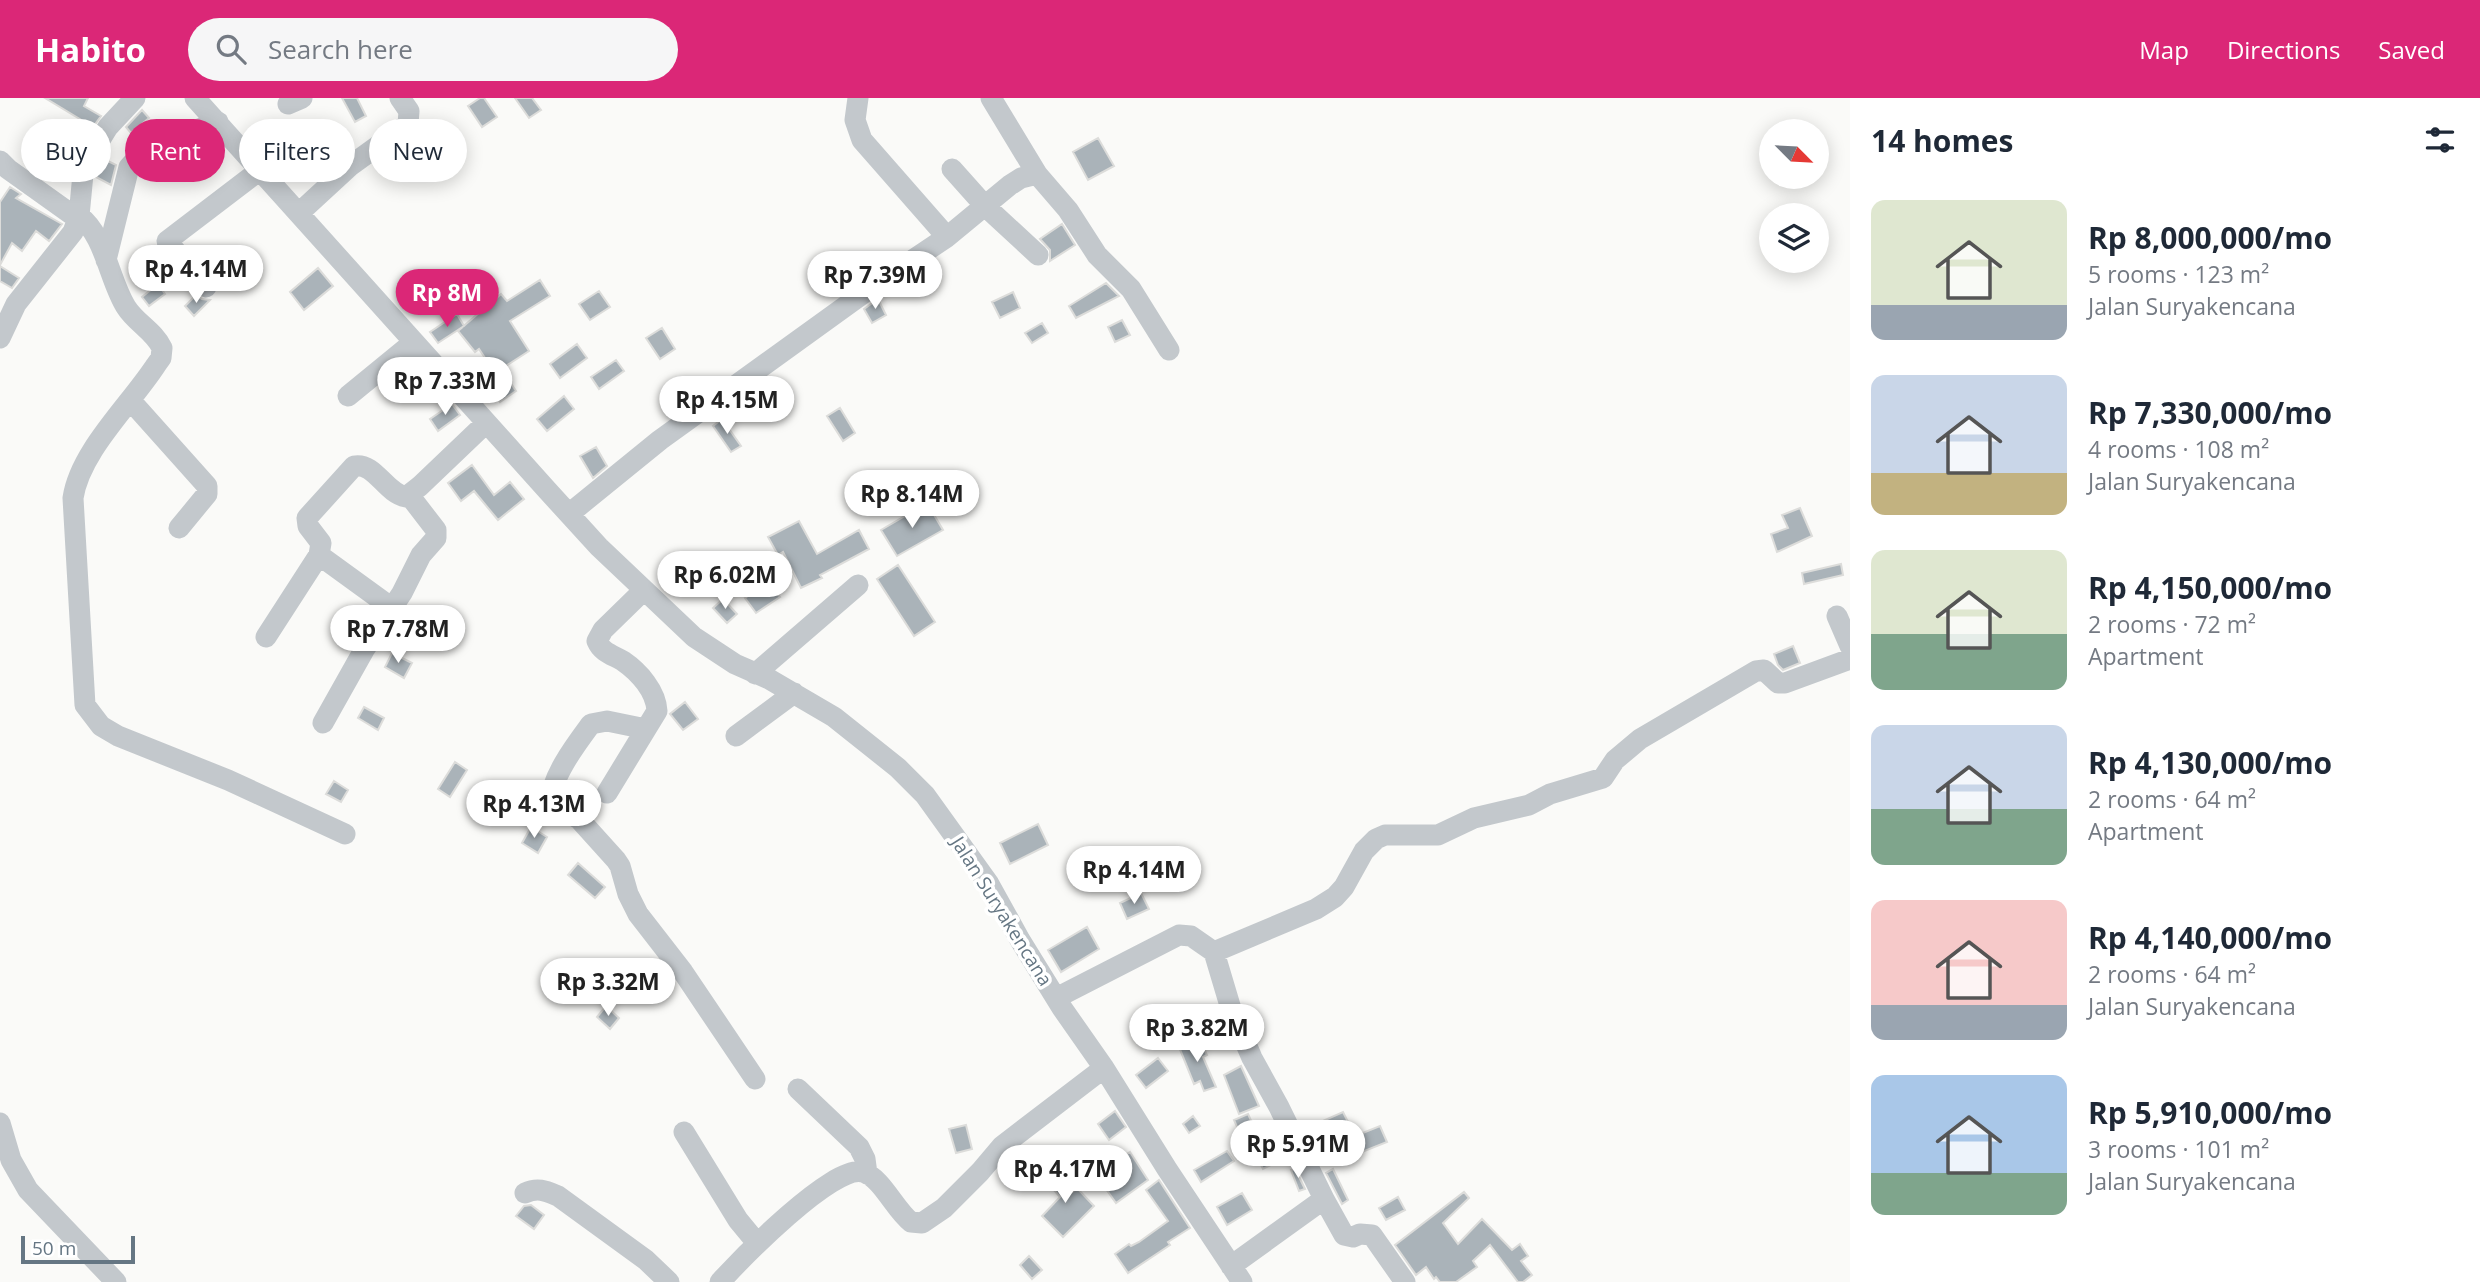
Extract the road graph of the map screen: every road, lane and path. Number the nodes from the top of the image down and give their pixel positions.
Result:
1 (135, 98) edge
2 (195, 98) edge
3 (400, 98) edge
4 (858, 98) edge
5 (990, 98) edge
6 (216, 119) edge
7 (225, 129) edge
8 (239, 146) edge
9 (0, 160) edge
10 (952, 169) dead end
11 (1037, 174) junction
12 (125, 182) edge
13 (244, 182) edge
14 (271, 182) edge
15 (985, 206) junction
16 (299, 213) junction
17 (78, 217) junction
18 (947, 237) junction
19 (1038, 255) dead end
20 (106, 260) junction
21 (206, 287) dead end
22 (0, 338) edge
23 (414, 342) junction
24 (1169, 350) dead end
25 (348, 396) dead end
26 (131, 401) junction
27 (486, 423) junction
28 (409, 495) junction
29 (569, 514) junction
30 (179, 528) dead end
31 (319, 555) junction
32 (858, 585) dead end
33 (644, 590) junction
34 (392, 608) junction
35 (1837, 615) dead end
36 (267, 637) dead end
37 (1850, 646) edge
38 (1850, 659) edge
39 (755, 674) junction
40 (794, 693) junction
41 (323, 723) dead end
42 (646, 729) junction
43 (736, 736) dead end
44 (607, 793) dead end
45 (345, 834) dead end
46 (1214, 951) junction
47 (1056, 998) junction
48 (1104, 1068) junction
49 (755, 1079) dead end
50 (798, 1090) dead end
51 (0, 1123) edge
52 (684, 1132) dead end
53 (867, 1174) junction
54 (525, 1193) dead end
55 (1324, 1199) junction
56 (757, 1244) junction
57 (1237, 1274) edge
58 (116, 1282) edge
59 (669, 1282) edge
60 (720, 1282) edge
61 (1405, 1282) edge

1 - 17 street
2 - 6 street, Jalan Suryakencana
3 - 16 street
4 - 18 street
5 - 11 street
7 - 8 street, Jalan Suryakencana
9 - 17 street
10 - 15 street
11 - 15 street
11 - 24 street
12 - 20 street
13 - 21 street
14 - 16 street, Jalan Suryakencana
15 - 18 street
15 - 19 street
16 - 23 street, Jalan Suryakencana
17 - 20 street
17 - 22 street
18 - 29 street
20 - 26 street
23 - 25 street
23 - 27 street, Jalan Suryakencana
26 - 30 street
26 - 45 street
27 - 28 street
27 - 29 street, Jalan Suryakencana
28 - 31 street
28 - 34 street
29 - 33 street, Jalan Suryakencana
31 - 34 street
31 - 36 street
32 - 39 street
33 - 39 street, Jalan Suryakencana
33 - 42 street
34 - 41 street
35 - 37 street
38 - 46 street
39 - 40 street, Jalan Suryakencana
40 - 43 street
40 - 47 street, Jalan Suryakencana
42 - 44 street
42 - 49 street
46 - 47 street
46 - 55 street
47 - 48 street, Jalan Suryakencana
48 - 53 street
48 - 57 street, Jalan Suryakencana
50 - 53 street
51 - 58 street
52 - 56 street
53 - 56 street
54 - 59 street
55 - 57 street
55 - 61 street
56 - 60 street

